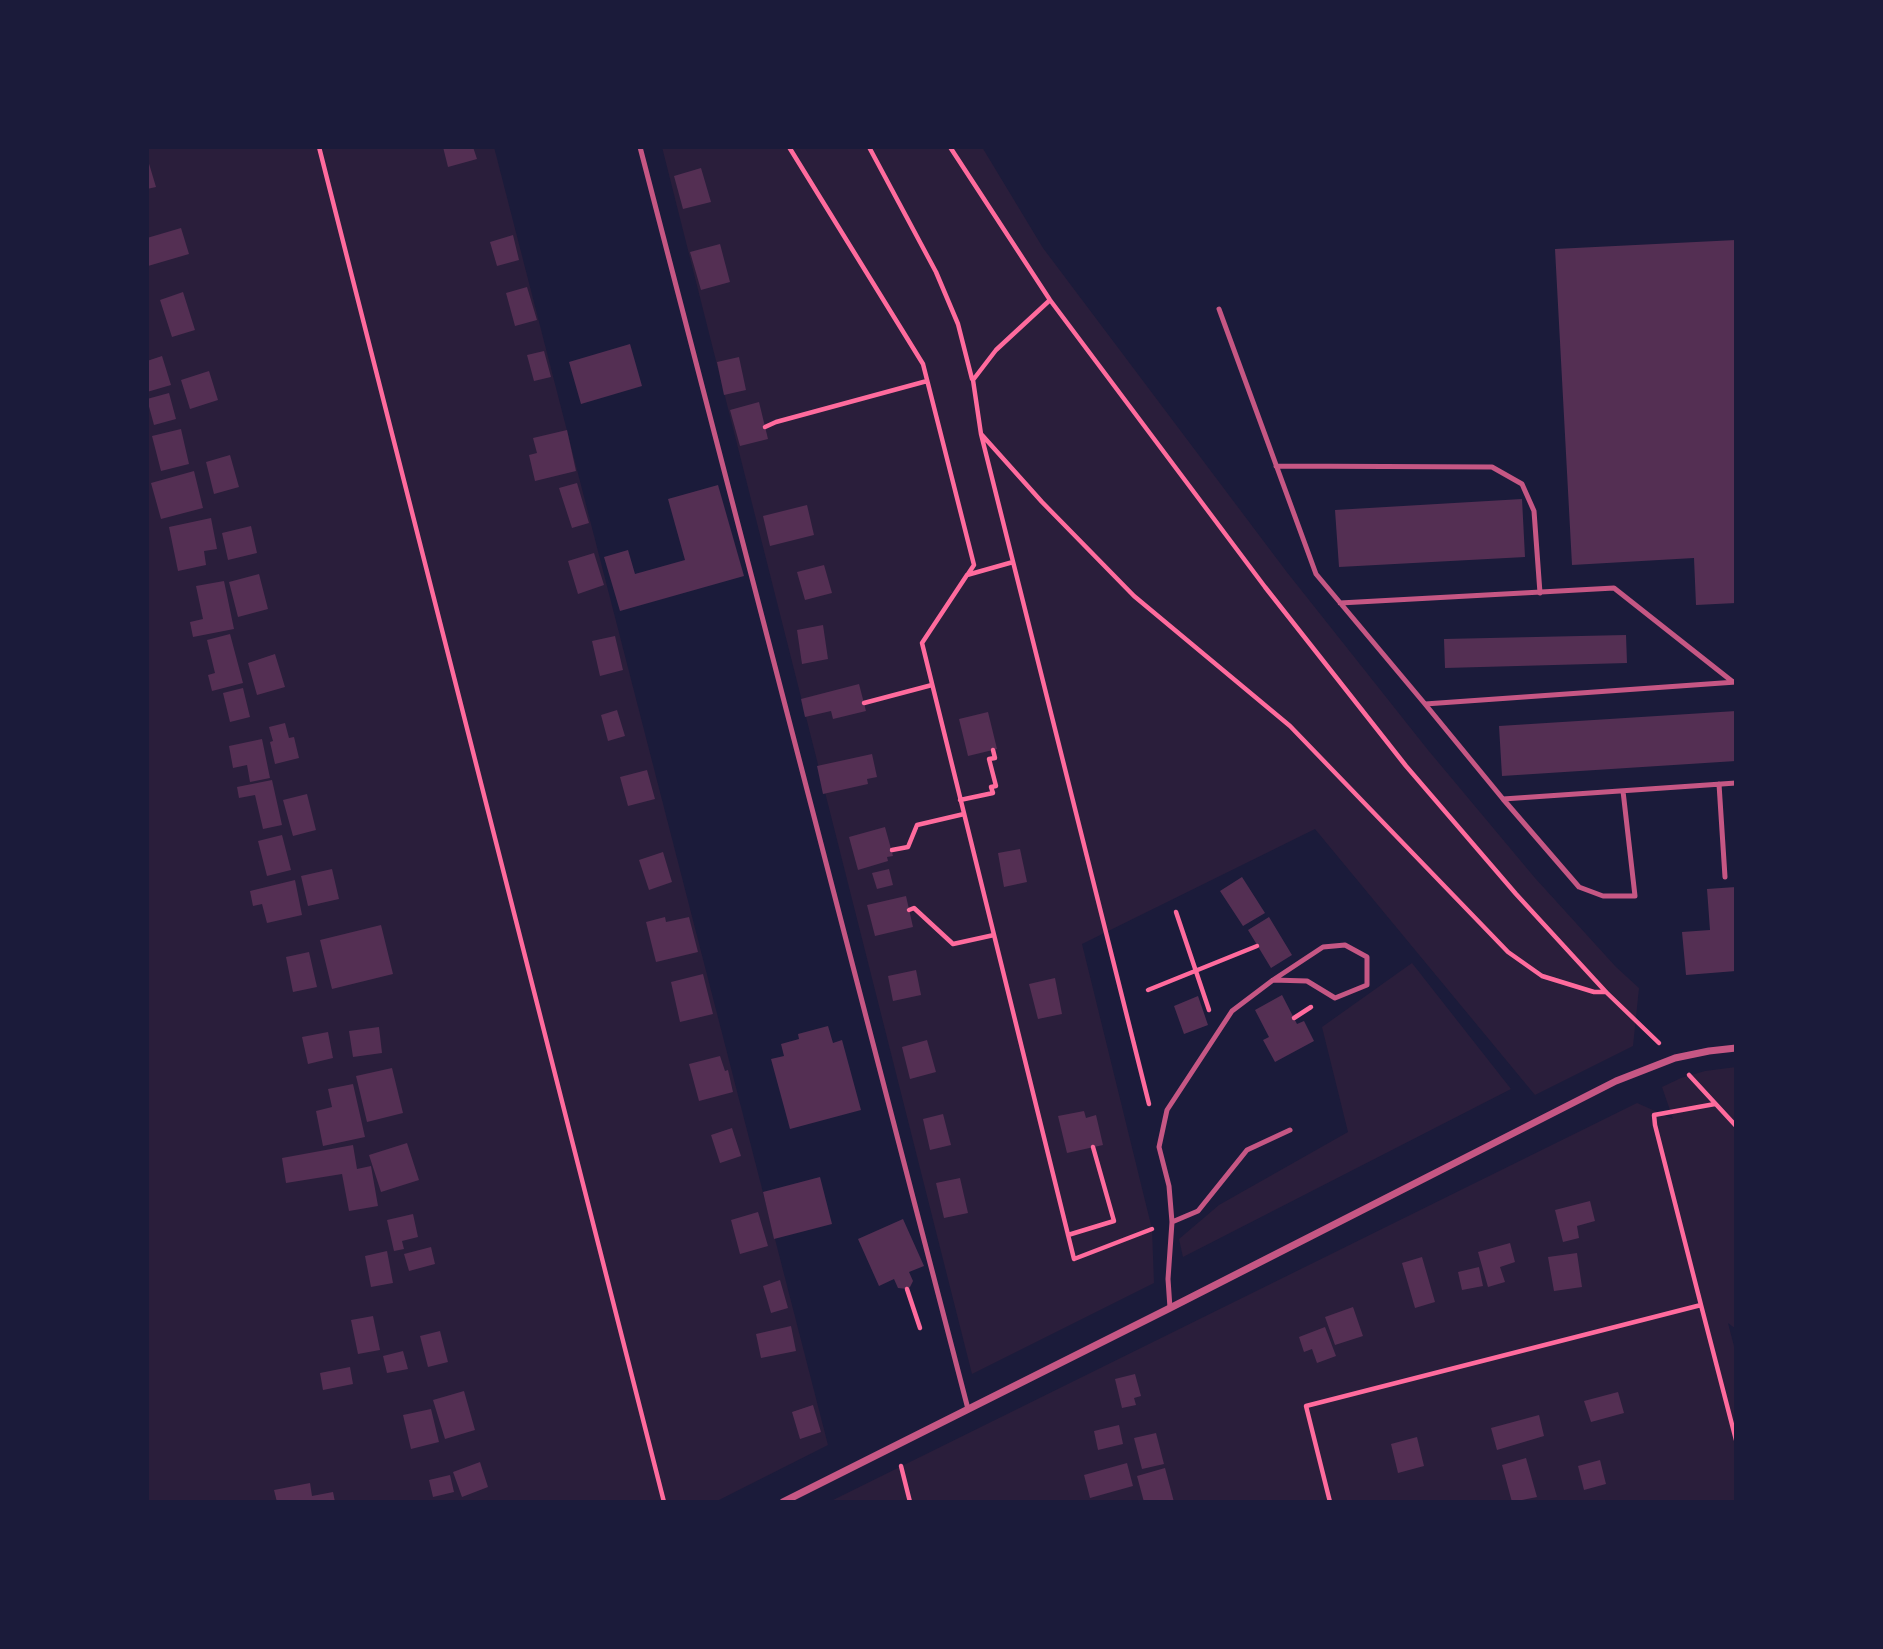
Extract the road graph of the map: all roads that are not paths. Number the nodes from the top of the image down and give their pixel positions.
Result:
1 (640, 147) edge
2 (1219, 309) dead end
3 (1276, 466) junction
4 (1540, 593) junction
5 (1340, 603) junction
6 (1735, 682) edge
7 (1425, 704) junction
8 (1736, 783) edge
9 (1719, 784) junction
10 (1623, 791) junction
11 (1503, 800) junction
12 (1725, 877) dead end
13 (1273, 980) junction
14 (1736, 1048) edge
15 (1290, 1130) dead end
16 (1172, 1222) junction
17 (1170, 1308) junction
18 (968, 1409) junction
19 (783, 1502) edge

1 - 18 lane
2 - 3 lane
3 - 4 lane
3 - 5 lane
4 - 5 lane
4 - 6 lane
5 - 7 lane
6 - 7 lane
7 - 11 lane
8 - 9 lane
9 - 10 lane
9 - 12 lane
10 - 11 lane
10 - 11 lane
13 - 13 lane
13 - 16 lane
14 - 17 street
15 - 16 lane
16 - 17 lane
17 - 18 street
18 - 19 street

